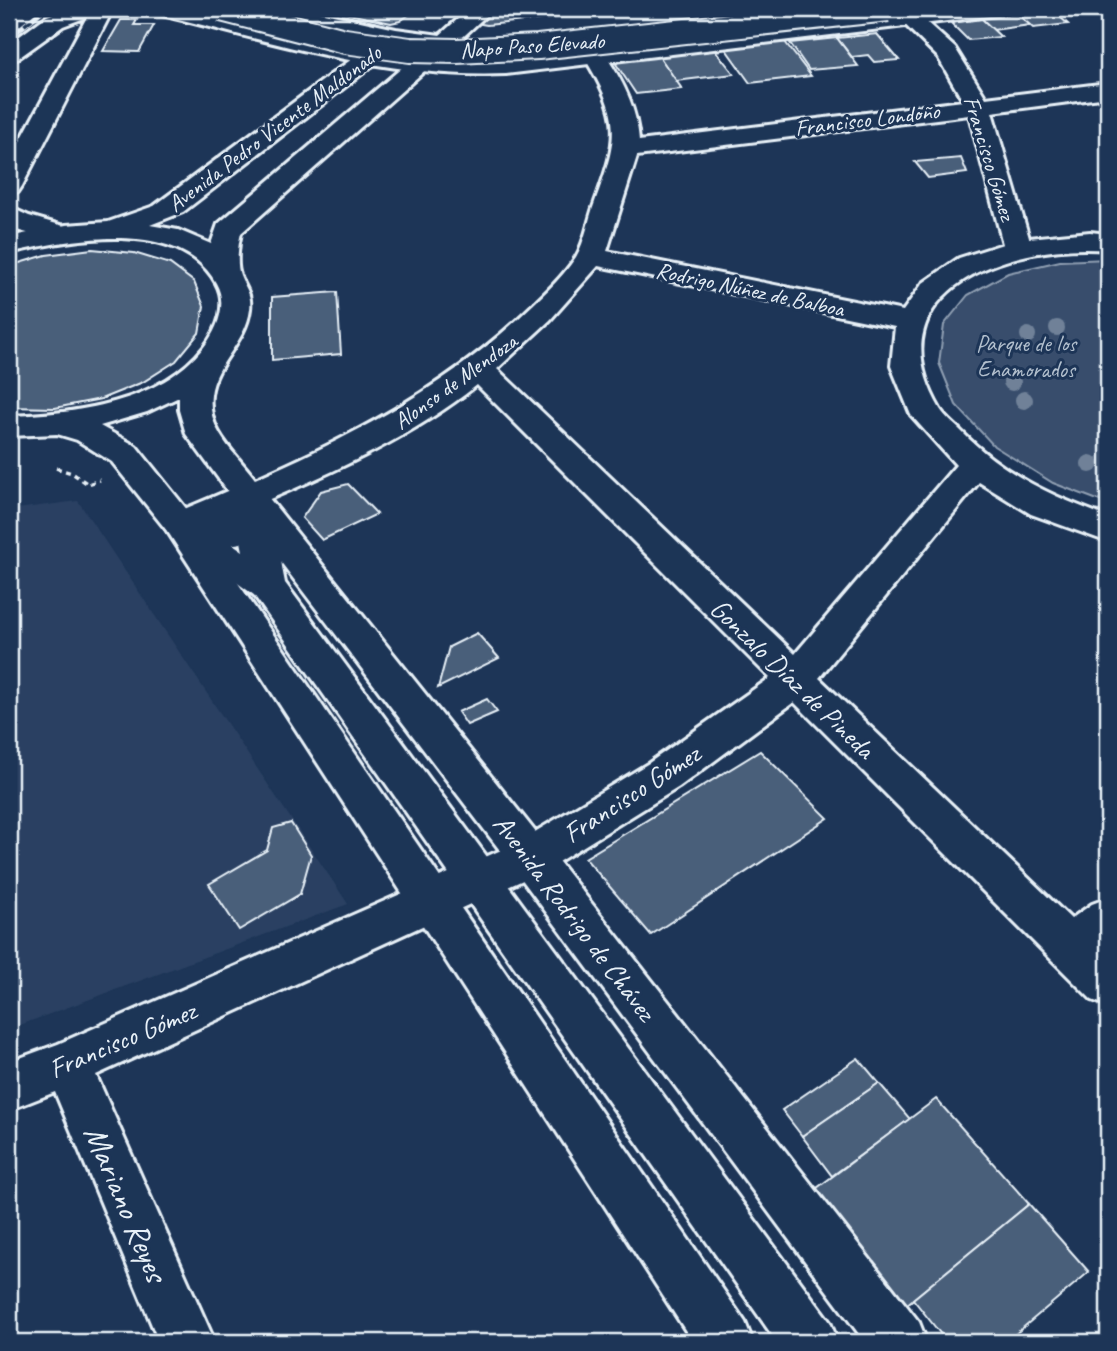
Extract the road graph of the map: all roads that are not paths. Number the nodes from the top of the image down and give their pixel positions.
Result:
1 (88, 9) edge
2 (102, 9) edge
3 (166, 9) edge
4 (221, 9) edge
5 (279, 9) edge
6 (482, 9) edge
7 (800, 9) edge
8 (888, 9) edge
9 (998, 9) edge
10 (735, 12) edge
11 (906, 14) edge
12 (422, 16) dead end
13 (396, 36) junction
14 (444, 41) junction
15 (9, 54) edge
16 (596, 57) junction
17 (368, 58) junction
18 (418, 66) junction
19 (1108, 90) edge
20 (978, 105) junction
21 (626, 150) junction
22 (9, 186) edge
23 (9, 215) edge
24 (107, 229) junction
25 (57, 233) junction
26 (1108, 242) edge
27 (9, 244) edge
28 (1018, 248) junction
29 (590, 256) junction
30 (225, 271) junction
31 (910, 321) junction
32 (204, 365) junction
33 (479, 369) junction
34 (60, 424) junction
35 (9, 426) edge
36 (975, 465) junction
37 (238, 505) junction
38 (180, 524) junction
39 (1108, 530) edge
40 (267, 586) junction
41 (795, 680) junction
42 (530, 857) junction
43 (479, 882) junction
44 (430, 903) junction
45 (1108, 918) edge
46 (1069, 947) junction
47 (1108, 985) edge
48 (67, 1064) junction
49 (9, 1086) edge
50 (187, 1342) edge
51 (725, 1342) edge
52 (810, 1342) edge
53 (899, 1342) edge

1 - 15 street
2 - 22 street
3 - 17 street
4 - 8 street, Napo Paso Elevado, bridge
5 - 13 street
6 - 14 street, Avenida Pedro Vicente Maldonado
7 - 10 street
9 - 11 street
10 - 14 street
11 - 16 street
11 - 20 street, Francisco Gómez
12 - 13 street, Avenida Pedro Vicente Maldonado
13 - 14 street
13 - 17 street, Avenida Pedro Vicente Maldonado
14 - 18 street, Avenida Pedro Vicente Maldonado
16 - 18 street
16 - 21 street, Alonso de Mendoza
17 - 18 street
17 - 24 street, Avenida Pedro Vicente Maldonado
18 - 30 street, Avenida Pedro Vicente Maldonado
19 - 20 street, Francisco Londoño
20 - 21 street, Francisco Londoño
20 - 28 street, Francisco Gómez
21 - 29 street, Alonso de Mendoza
23 - 25 street
24 - 25 street
24 - 30 street
25 - 27 street
26 - 28 street
28 - 31 street
29 - 31 street, Rodrigo Núñez de Balboa
29 - 33 street, Alonso de Mendoza
30 - 32 street
31 - 36 street
32 - 34 street
32 - 37 street, Avenida Rodrigo de Chávez
33 - 37 street, Alonso de Mendoza
33 - 41 street, Gonzalo Díaz de Pineda
34 - 35 street
34 - 38 street, Avenida Rodrigo de Chávez
36 - 39 street
36 - 41 street, Francisco Gómez
37 - 38 street, Alonso de Mendoza
37 - 40 street, Avenida Rodrigo de Chávez
37 - 42 street, Avenida Rodrigo de Chávez
38 - 40 street, Avenida Rodrigo de Chávez
38 - 44 street, Avenida Rodrigo de Chávez
40 - 43 street, Avenida Rodrigo de Chávez
41 - 42 street, Francisco Gómez
41 - 46 street, Gonzalo Díaz de Pineda
42 - 43 street, Francisco Gómez
42 - 53 street, Avenida Rodrigo de Chávez
43 - 44 street, Francisco Gómez
43 - 52 street, Avenida Rodrigo de Chávez
44 - 48 street, Francisco Gómez
44 - 51 street, Avenida Rodrigo de Chávez
45 - 46 street
46 - 47 street, Gonzalo Díaz de Pineda
48 - 49 street, Francisco Gómez
48 - 50 street, Mariano Reyes

